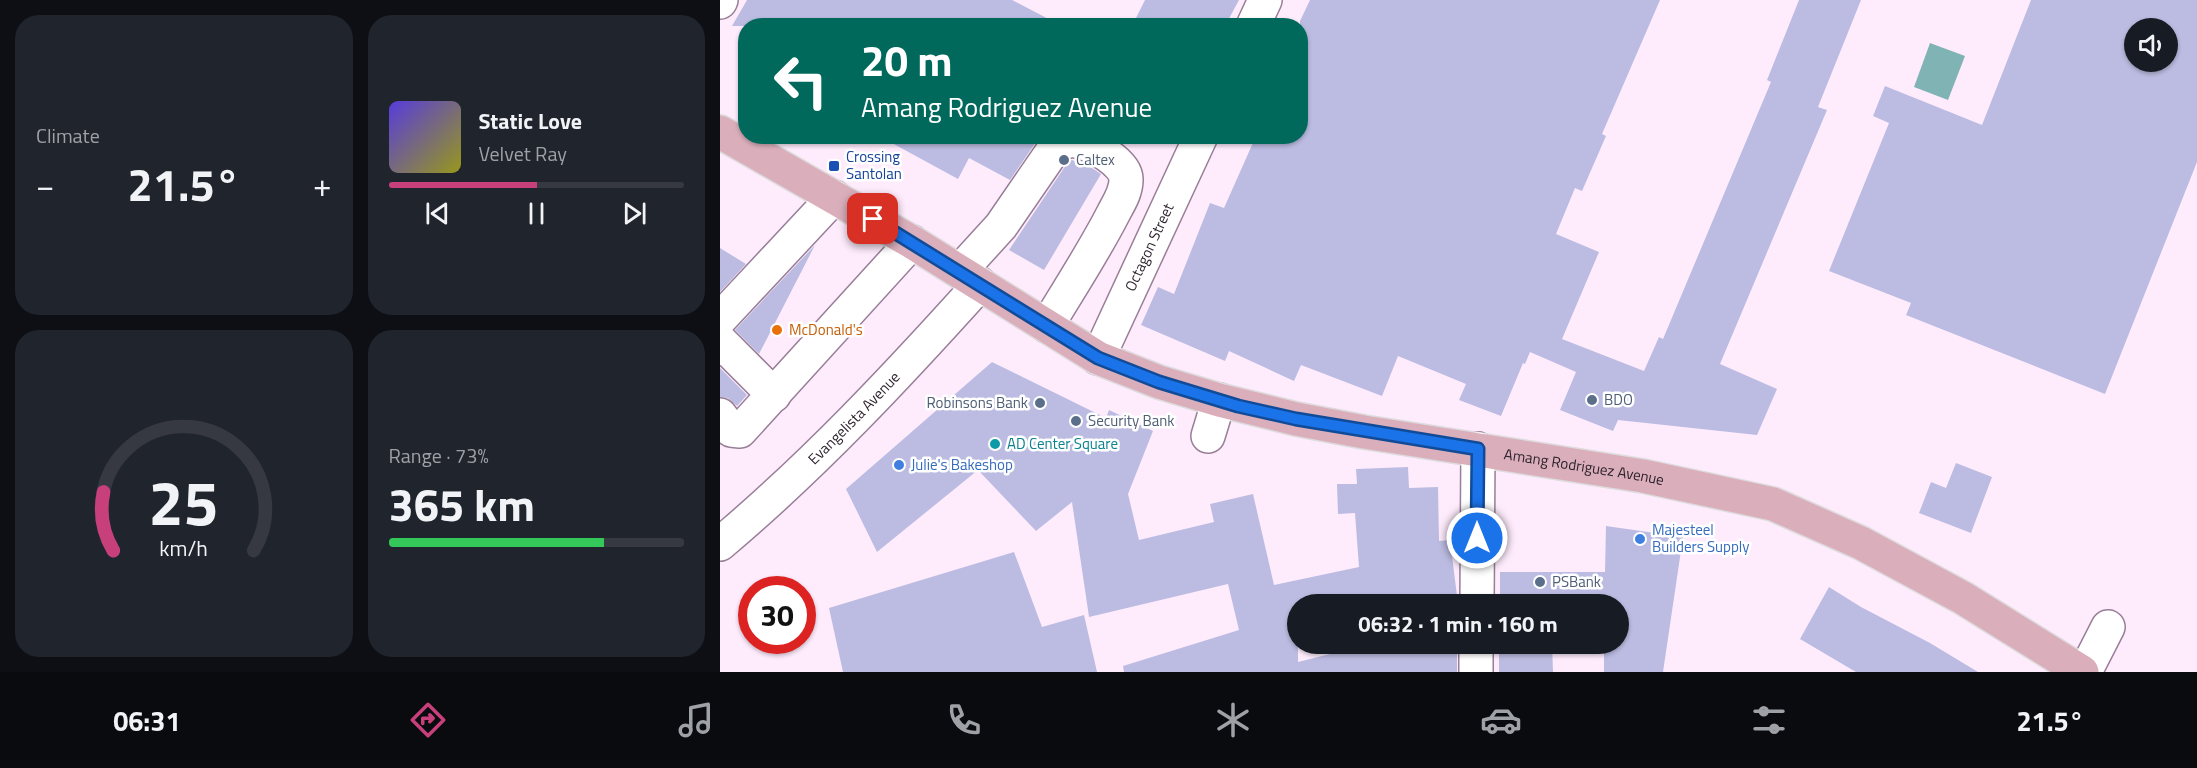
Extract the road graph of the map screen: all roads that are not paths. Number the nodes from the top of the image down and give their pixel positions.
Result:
1 (1265, 0) edge
2 (1257, 18) edge
3 (720, 132) edge
4 (738, 142) edge
5 (741, 144) edge
6 (1060, 144) edge
7 (1082, 144) edge
8 (1197, 144) edge
9 (834, 197) junction
10 (912, 242) junction
11 (970, 278) junction
12 (720, 319) edge
13 (1047, 326) junction
14 (720, 341) edge
15 (1098, 358) junction
16 (774, 395) junction
17 (1219, 400) junction
18 (720, 415) edge
19 (1208, 436) dead end
20 (1478, 449) junction
21 (720, 544) edge
22 (1477, 594) edge
23 (2108, 627) dead end
24 (1476, 654) edge
25 (1476, 672) edge
26 (2083, 672) edge

1 - 2 street
3 - 4 main road, Amang Rodriguez Avenue
5 - 9 main road, Amang Rodriguez Avenue
6 - 11 street, Evangelista Avenue
7 - 13 street, Evangelista Avenue
8 - 15 street, Octagon Street
9 - 10 main road, Amang Rodriguez Avenue
9 - 12 street
10 - 11 main road, Amang Rodriguez Avenue
10 - 16 street
11 - 13 main road, Amang Rodriguez Avenue
11 - 21 street, Evangelista Avenue
13 - 15 main road, Amang Rodriguez Avenue
14 - 16 street
15 - 17 main road, Amang Rodriguez Avenue
16 - 18 street
17 - 19 street
17 - 20 main road, Amang Rodriguez Avenue
20 - 22 street
20 - 26 main road, Amang Rodriguez Avenue
23 - 26 street
24 - 25 street

